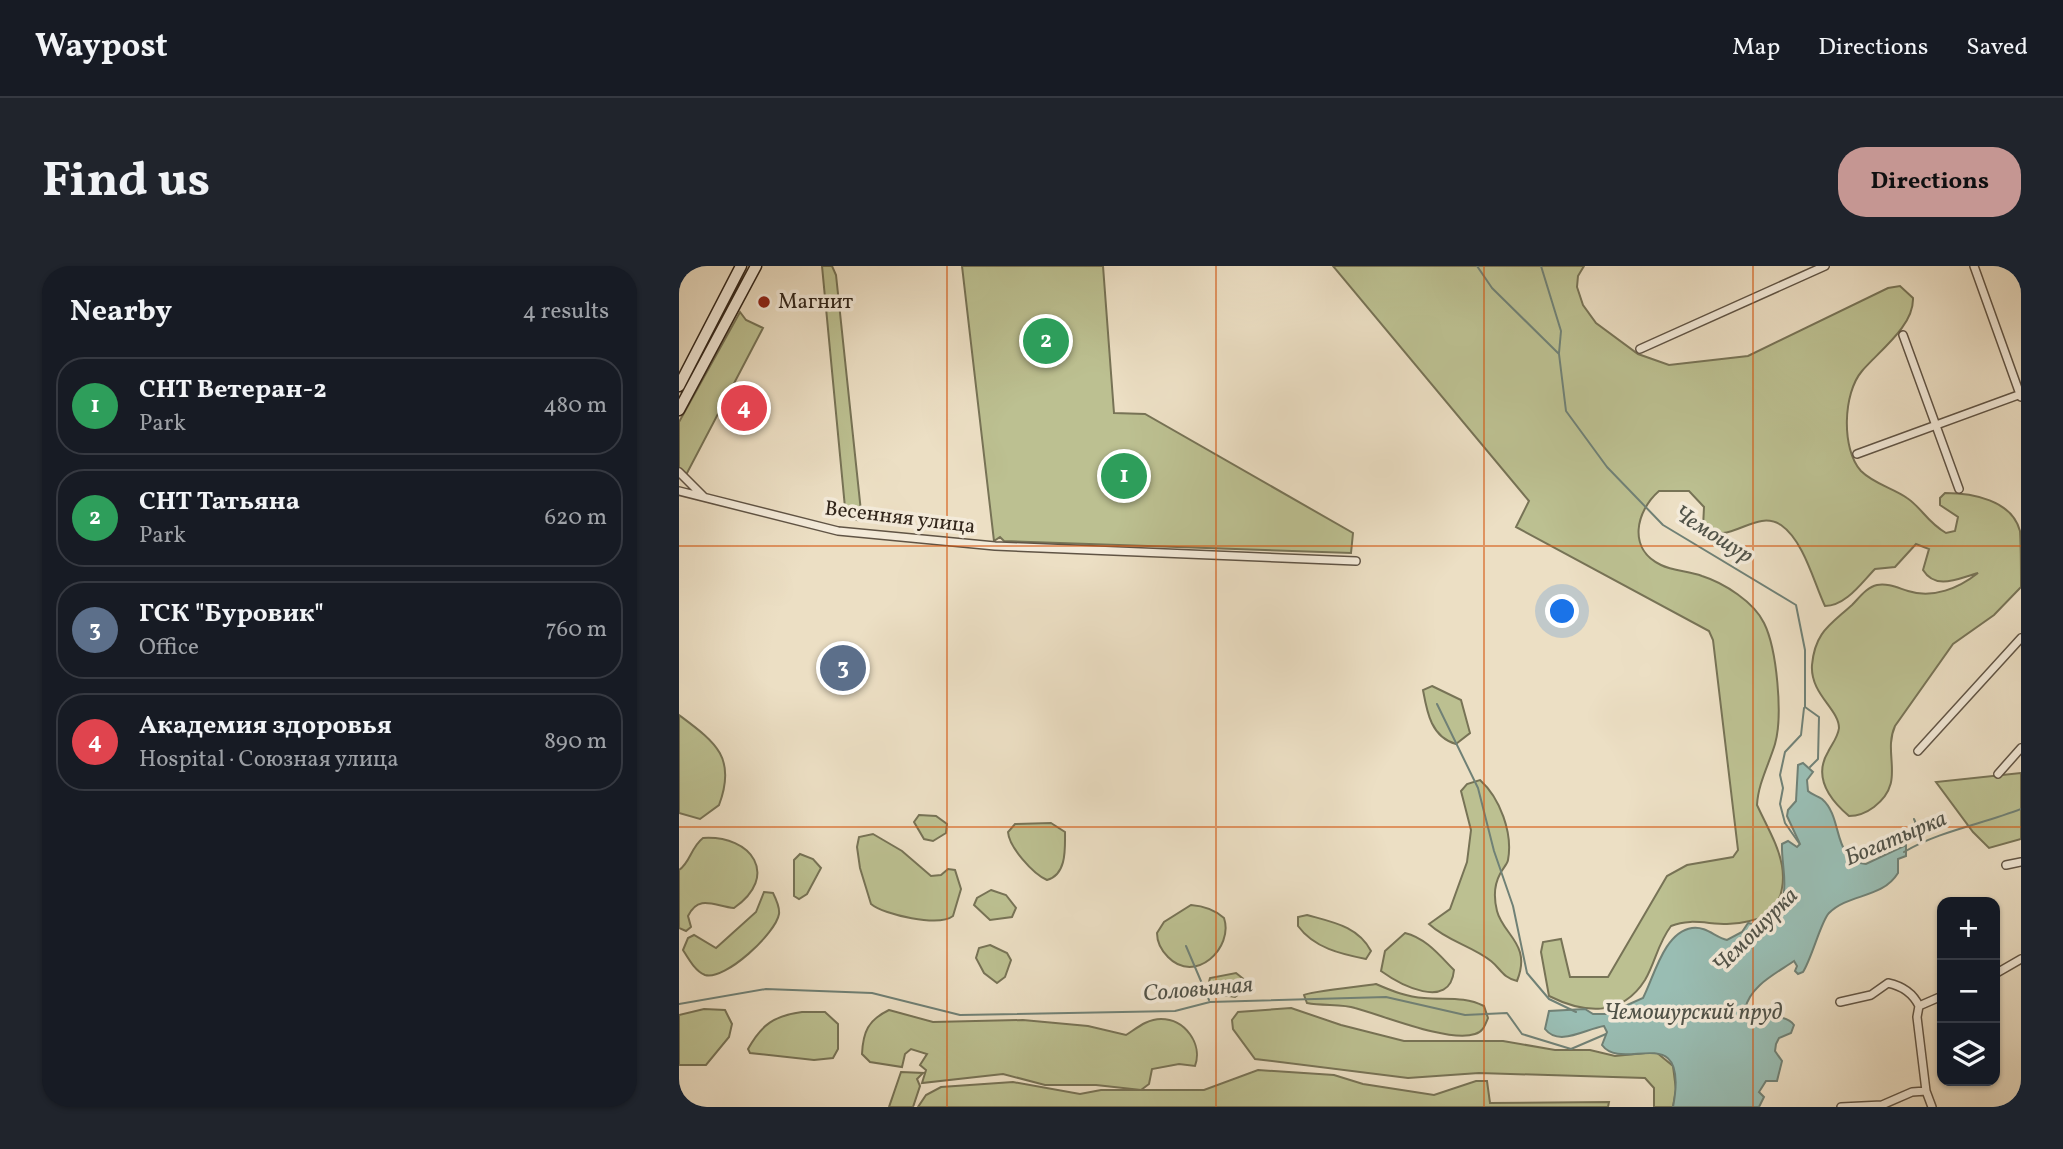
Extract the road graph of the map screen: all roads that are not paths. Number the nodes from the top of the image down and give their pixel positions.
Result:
1 (741, 266) edge
2 (756, 266) edge
3 (1825, 266) edge
4 (1974, 266) edge
5 (1903, 335) dead end
6 (1640, 349) dead end
7 (679, 386) edge
8 (2021, 395) edge
9 (679, 410) edge
10 (1935, 425) junction
11 (1857, 454) dead end
12 (679, 472) edge
13 (1959, 489) dead end
14 (679, 491) edge
15 (704, 498) junction
16 (1356, 561) dead end
17 (2021, 638) edge
18 (2021, 748) edge
19 (1918, 751) dead end
20 (1998, 774) dead end
21 (2021, 862) edge
22 (2006, 865) dead end
23 (2021, 959) edge
24 (2000, 971) edge
25 (1937, 998) edge
26 (1840, 1002) dead end
27 (1919, 1006) junction
28 (1926, 1091) junction
29 (1841, 1107) edge
30 (1932, 1107) edge

1 - 7 main road
2 - 9 main road
3 - 6 street
4 - 8 street
5 - 10 street
8 - 10 street
10 - 11 street
10 - 13 street
12 - 15 street
14 - 15 street, Весенняя улица
15 - 16 street, Весенняя улица
17 - 19 street
18 - 20 street
21 - 22 street
23 - 24 street
25 - 27 street
26 - 27 street
27 - 28 street
28 - 29 street
28 - 30 street

